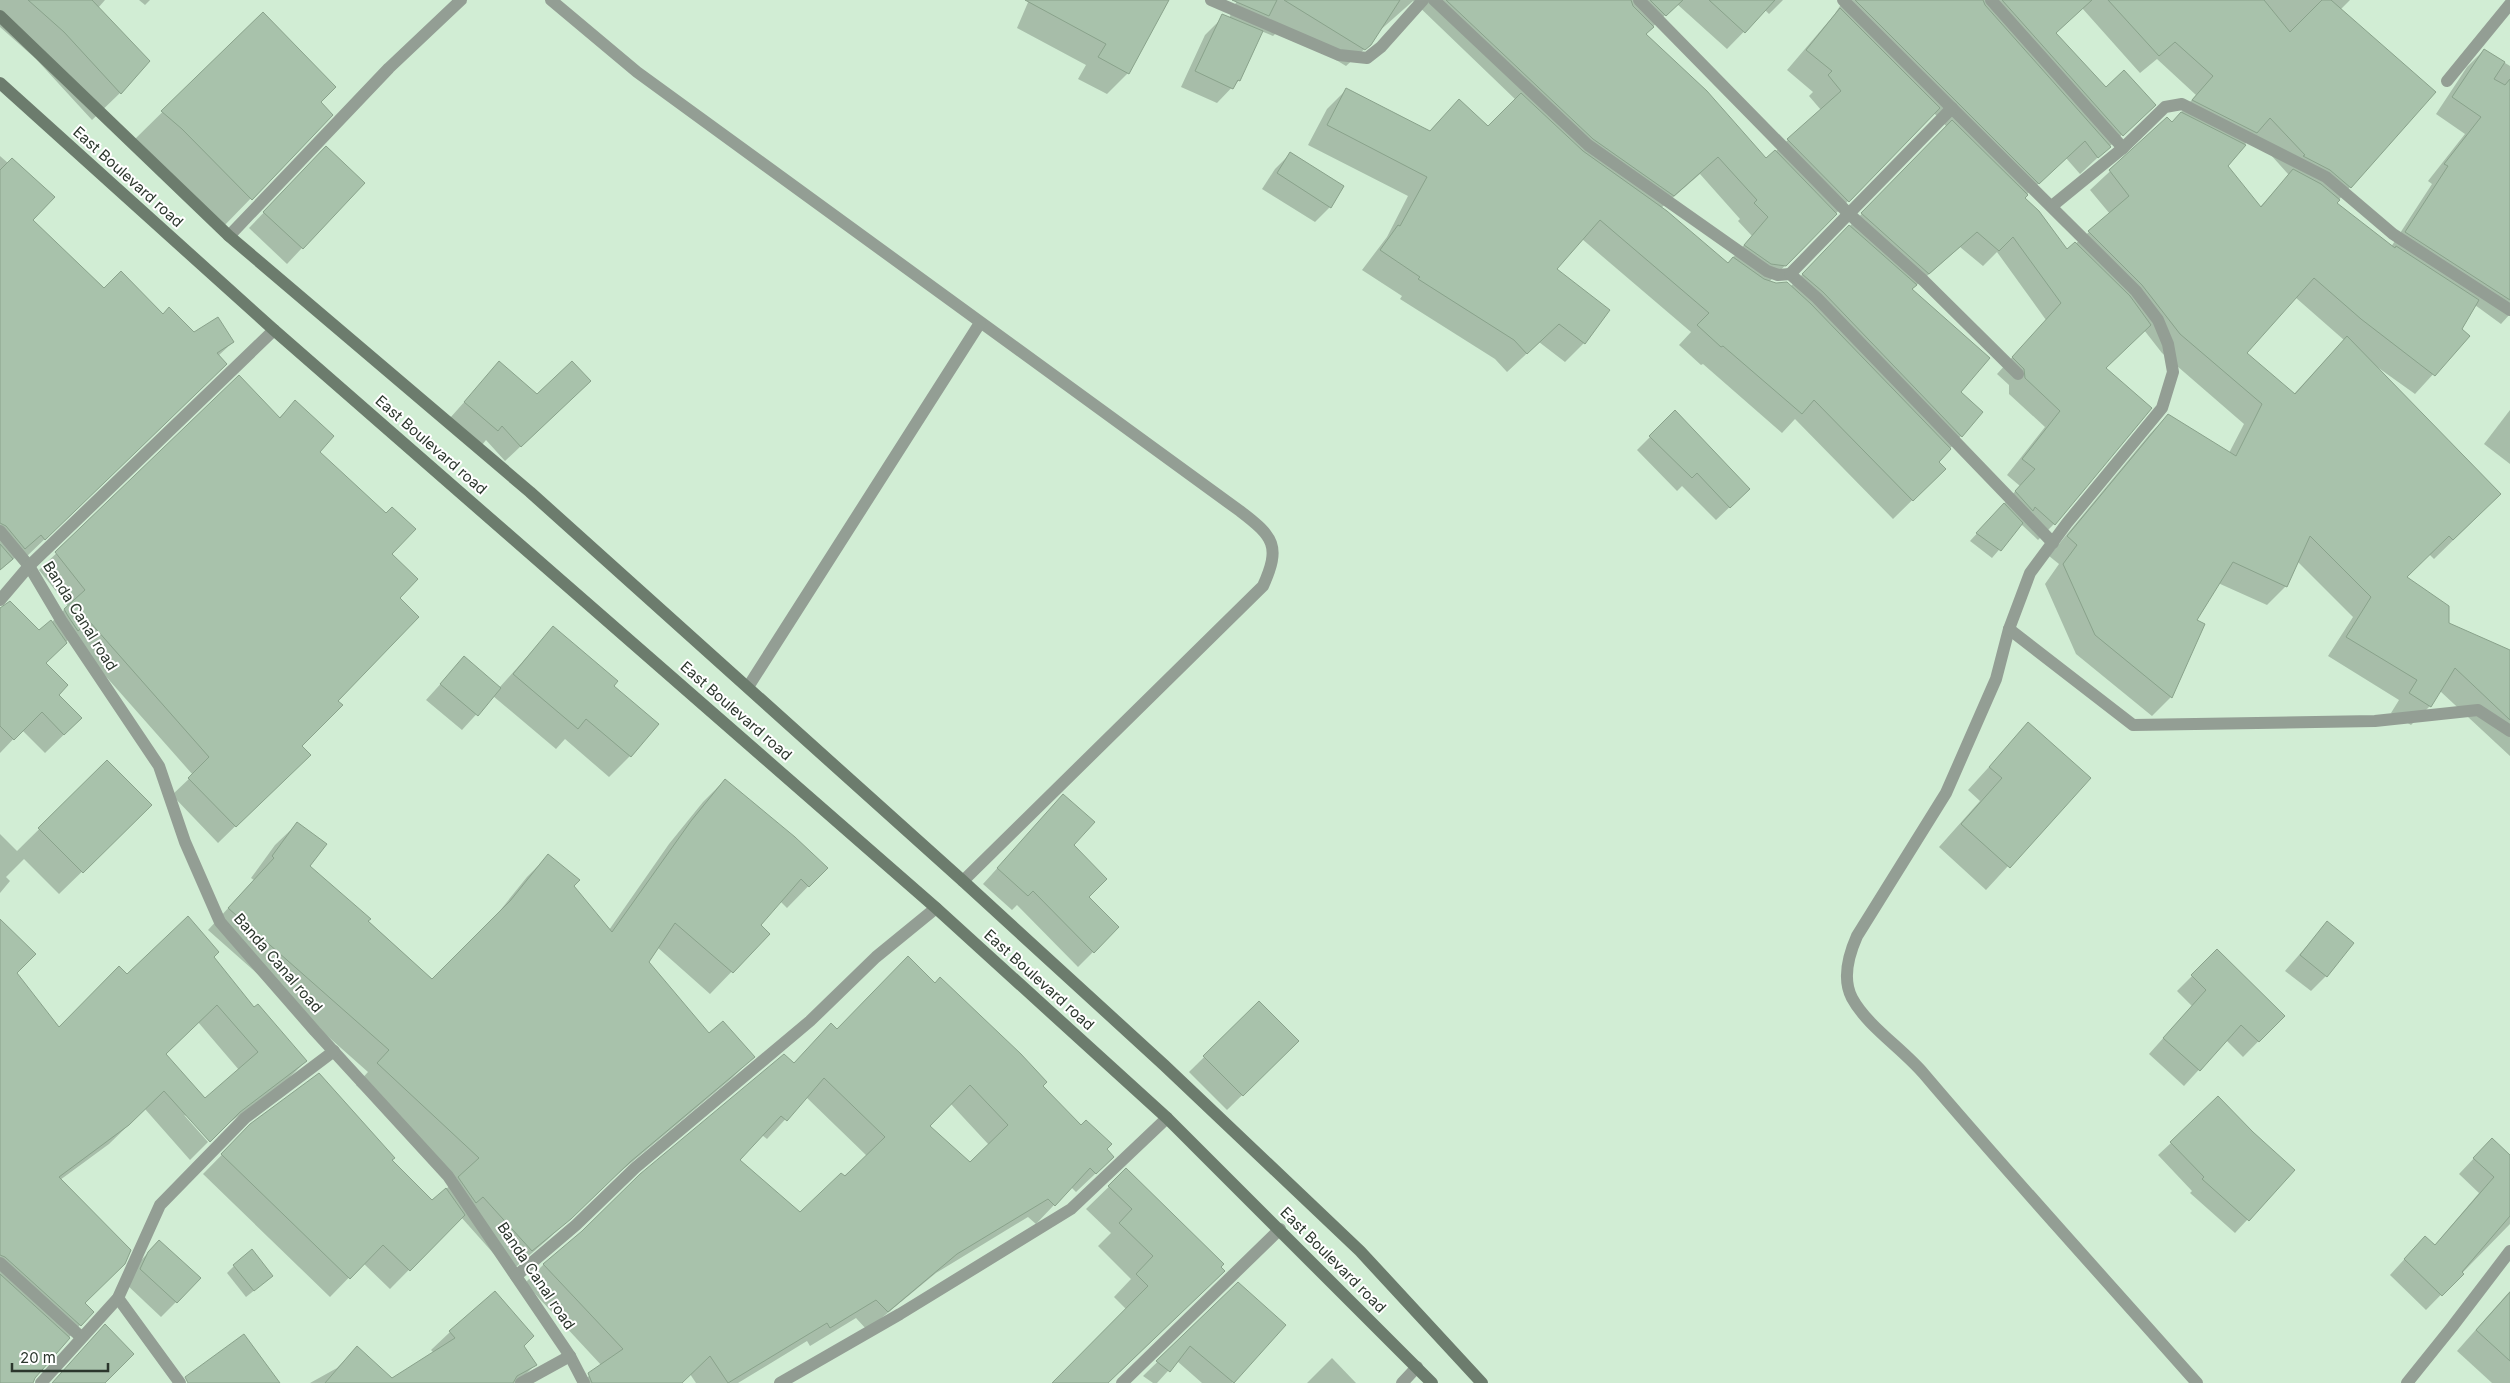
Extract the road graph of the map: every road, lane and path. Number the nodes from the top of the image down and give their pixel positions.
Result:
1 (461, 0) edge
2 (551, 0) edge
3 (1423, 0) edge
4 (1434, 0) edge
5 (1639, 0) edge
6 (1842, 0) edge
7 (1991, 0) edge
8 (1219, 1) edge
9 (2510, 4) edge
10 (0, 16) edge
11 (2447, 81) dead end
12 (0, 83) edge
13 (1952, 108) junction
14 (2123, 148) junction
15 (2052, 206) junction
16 (1848, 213) junction
17 (230, 236) junction
18 (1790, 274) junction
19 (2510, 310) edge
20 (980, 323) junction
21 (274, 330) junction
22 (2018, 374) dead end
23 (0, 530) edge
24 (2054, 543) junction
25 (29, 566) junction
26 (0, 600) edge
27 (2009, 629) junction
28 (748, 687) junction
29 (2510, 731) edge
30 (964, 882) junction
31 (936, 908) junction
32 (334, 1051) junction
33 (1167, 1118) junction
34 (1280, 1230) junction
35 (2510, 1251) edge
36 (0, 1262) edge
37 (516, 1276) junction
38 (118, 1298) junction
39 (81, 1336) junction
40 (570, 1356) junction
41 (1417, 1367) junction
42 (41, 1383) edge
43 (180, 1383) edge
44 (521, 1383) edge
45 (584, 1383) edge
46 (780, 1383) edge
47 (1122, 1383) edge
48 (1402, 1383) edge
49 (1432, 1383) edge
50 (1482, 1383) edge
51 (2197, 1383) edge
52 (2406, 1383) edge

1 - 17 street
2 - 20 street
3 - 8 street
4 - 18 street
5 - 16 street
6 - 13 street
7 - 14 street
9 - 11 street
10 - 17 main road
12 - 21 main road, East Boulevard road
13 - 15 street
13 - 16 street
14 - 15 street
14 - 19 street
15 - 24 street
16 - 18 street
16 - 22 street
17 - 28 main road
18 - 24 street
20 - 28 street
20 - 30 street
21 - 25 street
21 - 31 main road, East Boulevard road
23 - 25 street, Banda Canal road
24 - 27 street
25 - 26 street
25 - 32 street, Banda Canal road
27 - 29 street
27 - 51 street
28 - 30 main road
30 - 50 main road
31 - 33 main road, East Boulevard road
31 - 37 street
32 - 37 street, Banda Canal road
32 - 38 street
33 - 34 main road, East Boulevard road
33 - 46 street
34 - 41 main road, East Boulevard road
34 - 47 street
35 - 52 street
36 - 39 street
37 - 40 street, Banda Canal road
38 - 39 street
38 - 43 street
39 - 42 street
40 - 44 street
40 - 45 street, Banda Canal road
41 - 48 street
41 - 49 main road, East Boulevard road

